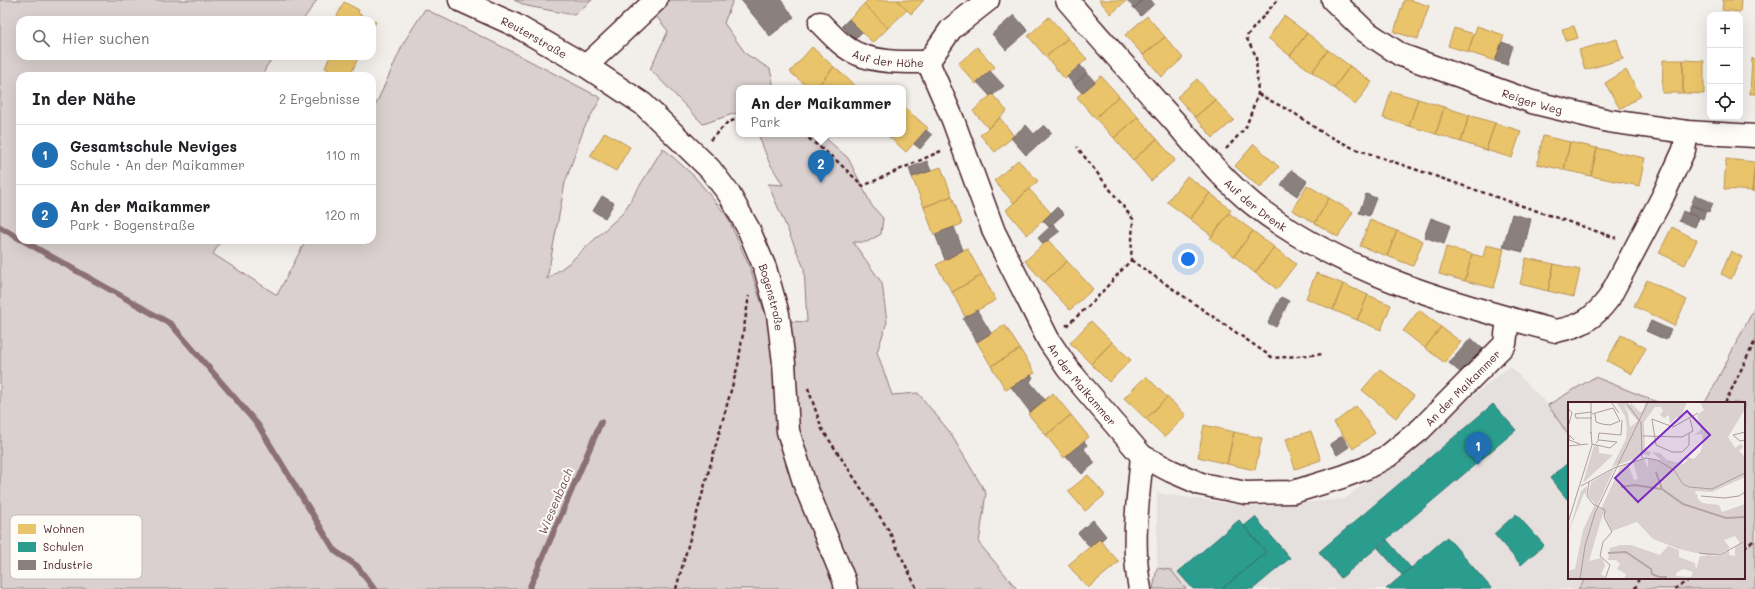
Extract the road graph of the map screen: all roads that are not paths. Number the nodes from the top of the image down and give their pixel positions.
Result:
1 (460, 0) edge
2 (656, 0) edge
3 (988, 0) edge
4 (1067, 0) edge
5 (1333, 0) edge
6 (820, 23) dead end
7 (928, 62) junction
8 (586, 66) junction
9 (1687, 132) junction
10 (1755, 136) edge
11 (1508, 318) junction
12 (1142, 456) junction
13 (846, 589) edge
14 (1140, 589) edge

1 - 8 street, Reuterstraße
2 - 8 street
3 - 7 street, Auf der Höhe
4 - 11 street, Auf der Drenk
5 - 9 street, Reiger Weg
6 - 7 street, Auf der Höhe
7 - 12 street, An der Maikammer
8 - 13 street, Bogenstraße
9 - 10 street, Reiger Weg
9 - 11 street
11 - 12 street, An der Maikammer
12 - 14 street

